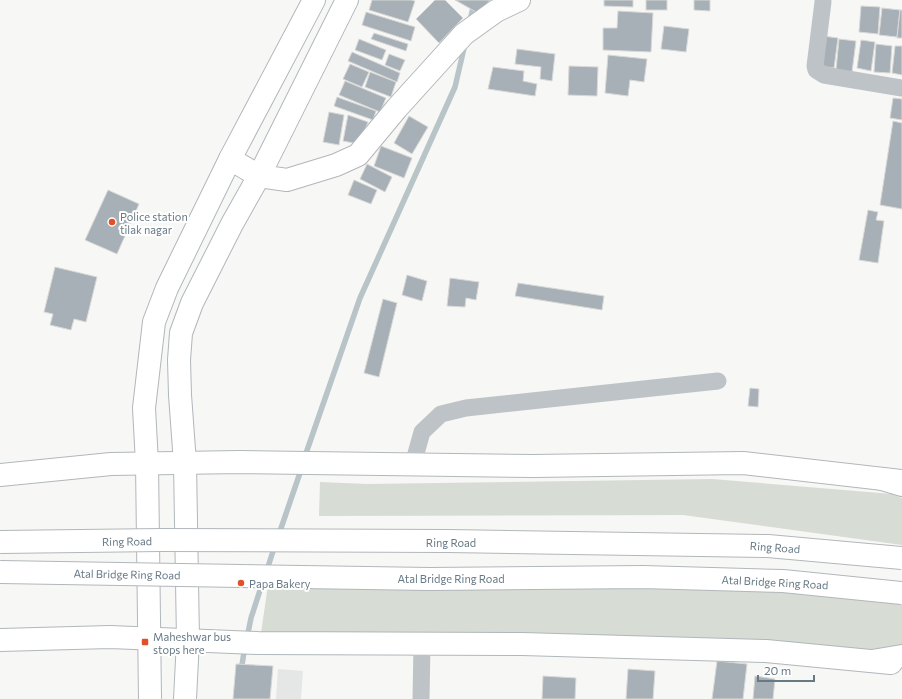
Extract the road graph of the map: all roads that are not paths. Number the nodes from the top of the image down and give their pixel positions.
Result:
1 (314, 0) edge
2 (347, 0) edge
3 (519, 0) edge
4 (823, 2) dead end
5 (902, 88) edge
6 (230, 159) junction
7 (259, 176) junction
8 (718, 381) dead end
9 (147, 463) junction
10 (185, 463) junction
11 (413, 464) junction
12 (0, 475) edge
13 (896, 482) edge
14 (0, 542) edge
15 (902, 558) edge
16 (0, 572) edge
17 (902, 593) edge
18 (150, 639) junction
19 (0, 640) edge
20 (188, 640) junction
21 (422, 644) junction
22 (902, 656) edge
23 (872, 661) junction
24 (902, 664) edge
25 (150, 699) edge
26 (185, 699) edge
27 (421, 699) edge

1 - 6 main road
2 - 7 main road
3 - 7 main road
4 - 5 street
6 - 7 main road
6 - 9 main road
7 - 10 main road
8 - 11 street
9 - 10 main road
9 - 12 main road
9 - 18 main road
10 - 11 main road
10 - 20 main road
11 - 13 main road
14 - 15 main road, Ring Road, bridge
16 - 17 main road, Atal Bridge Ring Road, bridge
18 - 19 main road
18 - 20 main road
18 - 25 main road
20 - 21 main road
20 - 26 main road
21 - 23 main road
21 - 27 street
22 - 23 main road
23 - 24 main road

